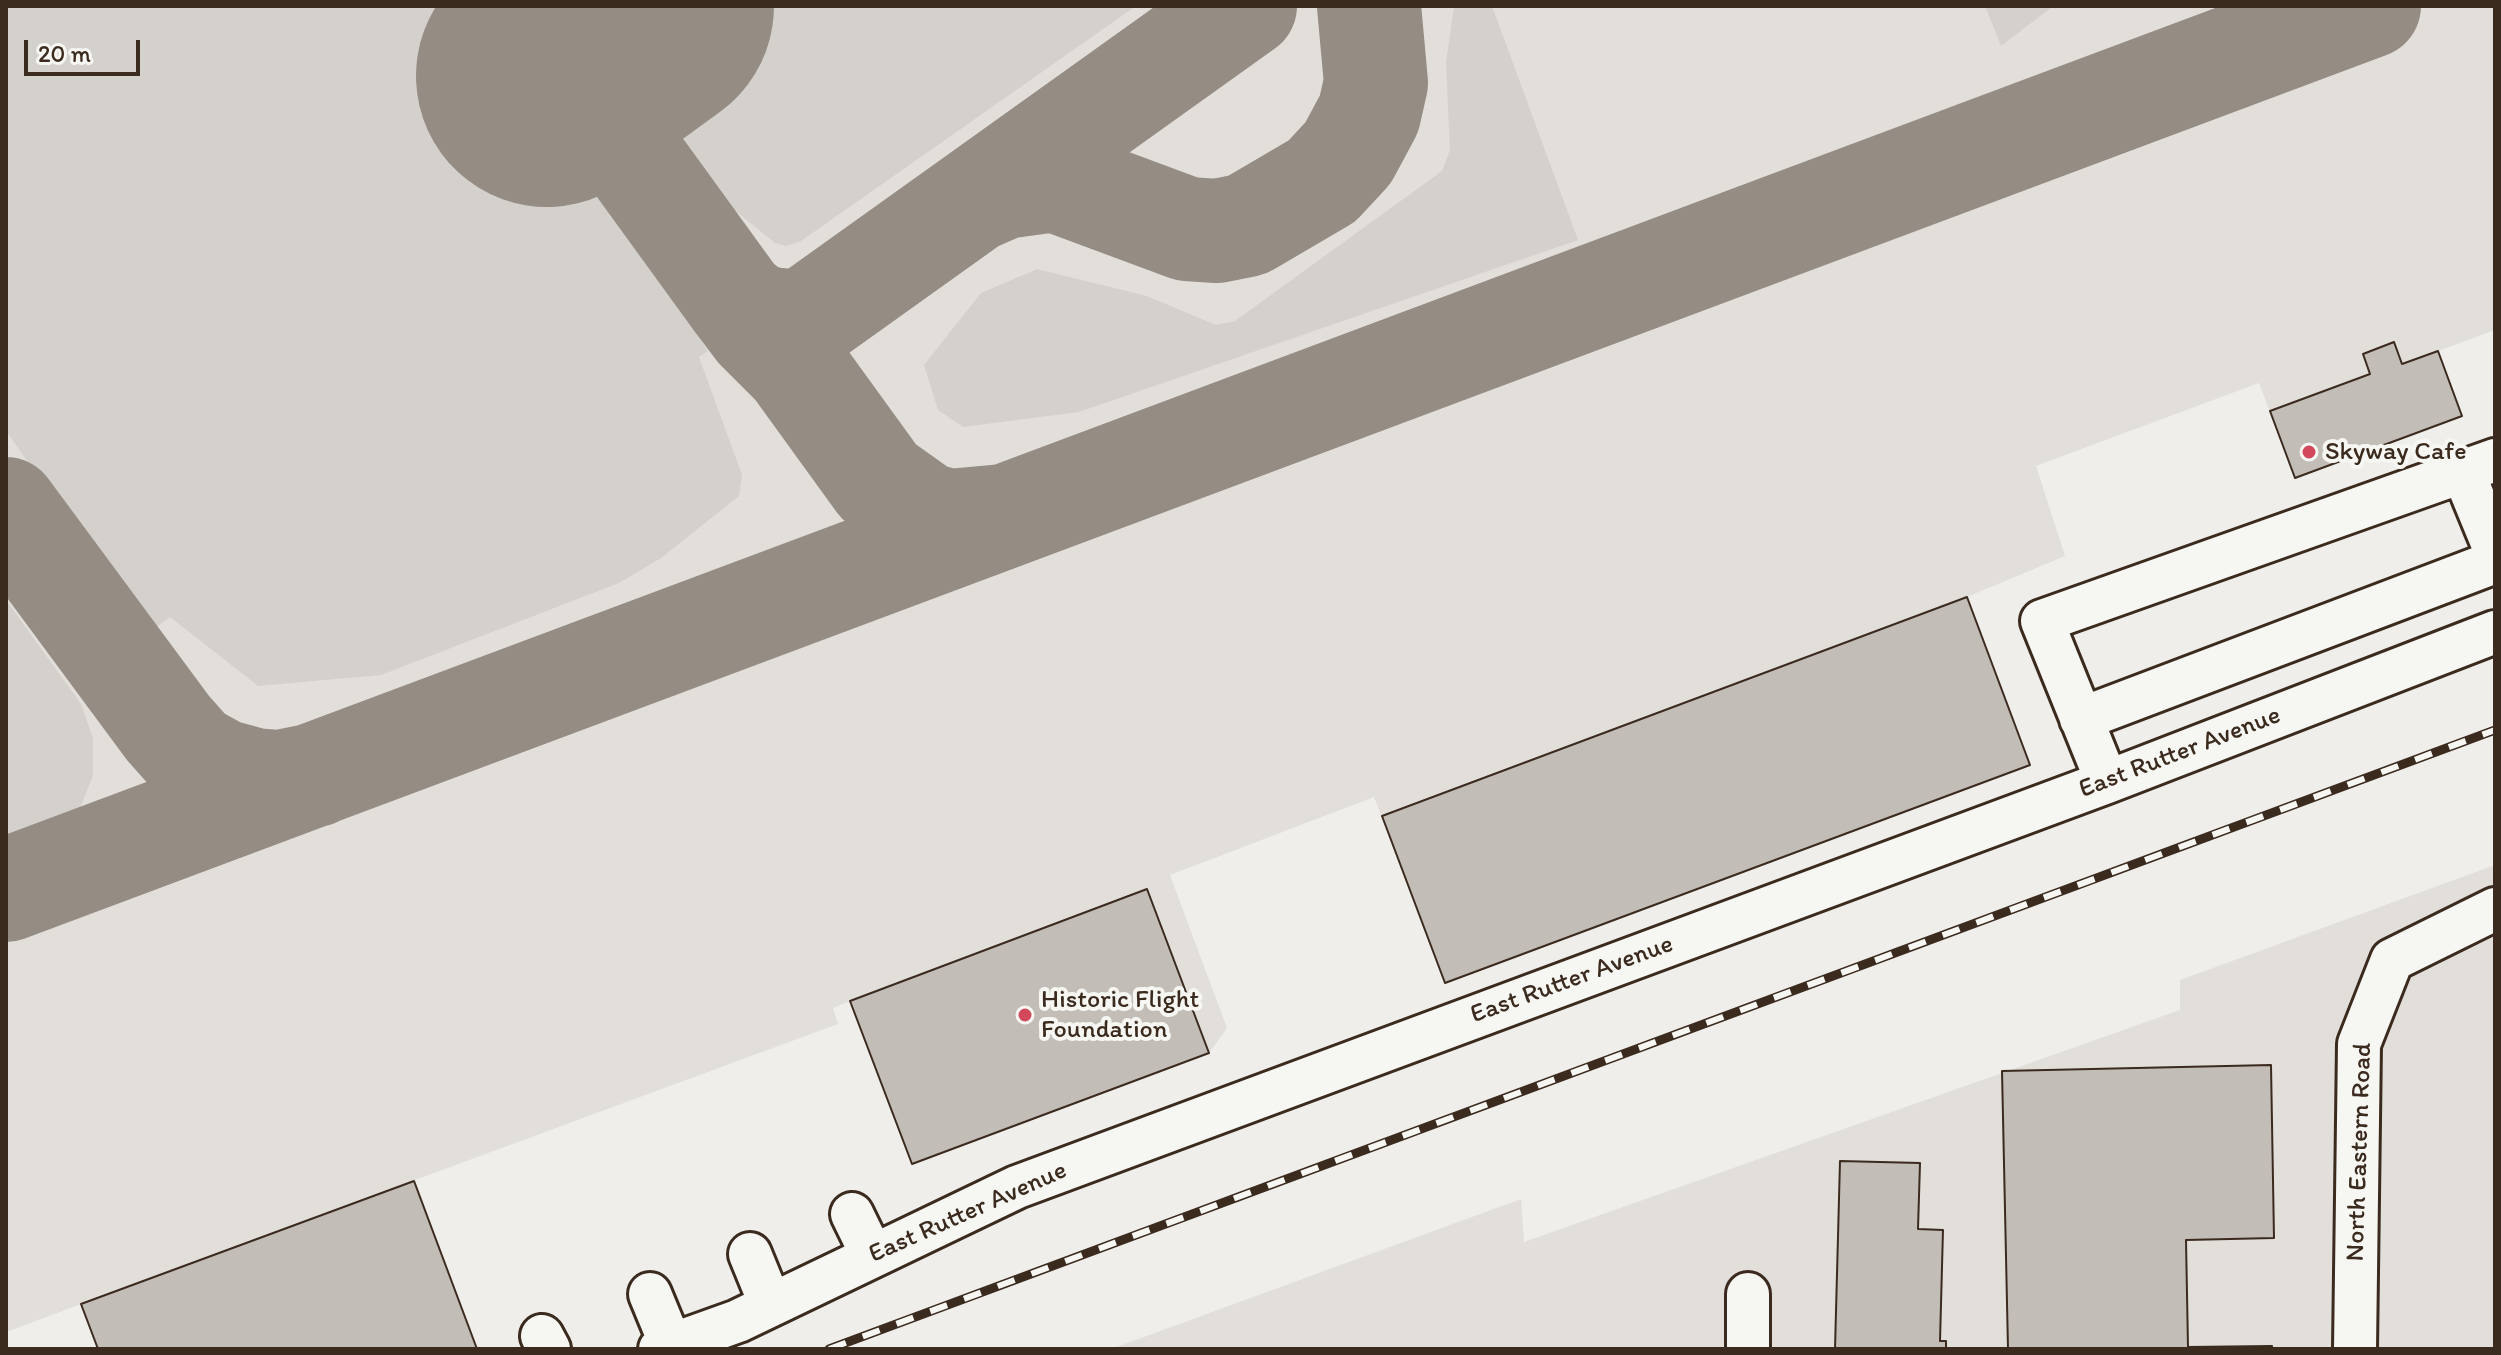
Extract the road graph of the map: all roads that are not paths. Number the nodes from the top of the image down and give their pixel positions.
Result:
1 (2479, 466) edge
2 (2495, 550) edge
3 (2495, 562) edge
4 (2495, 632) edge
5 (2081, 719) junction
6 (2107, 782) junction
7 (2495, 909) edge
8 (852, 1214) dead end
9 (750, 1254) dead end
10 (872, 1255) junction
11 (650, 1294) dead end
12 (1748, 1294) dead end
13 (770, 1303) junction
14 (666, 1347) edge
15 (1748, 1349) edge
16 (2355, 1349) edge

1 - 2 street
1 - 5 street
3 - 5 street
4 - 6 street, East Rutter Avenue
5 - 6 street
6 - 10 street, East Rutter Avenue
7 - 16 street, North Eastern Road
8 - 10 street
9 - 13 street
10 - 13 street, East Rutter Avenue
11 - 14 street
12 - 15 street
13 - 14 street, East Rutter Avenue

